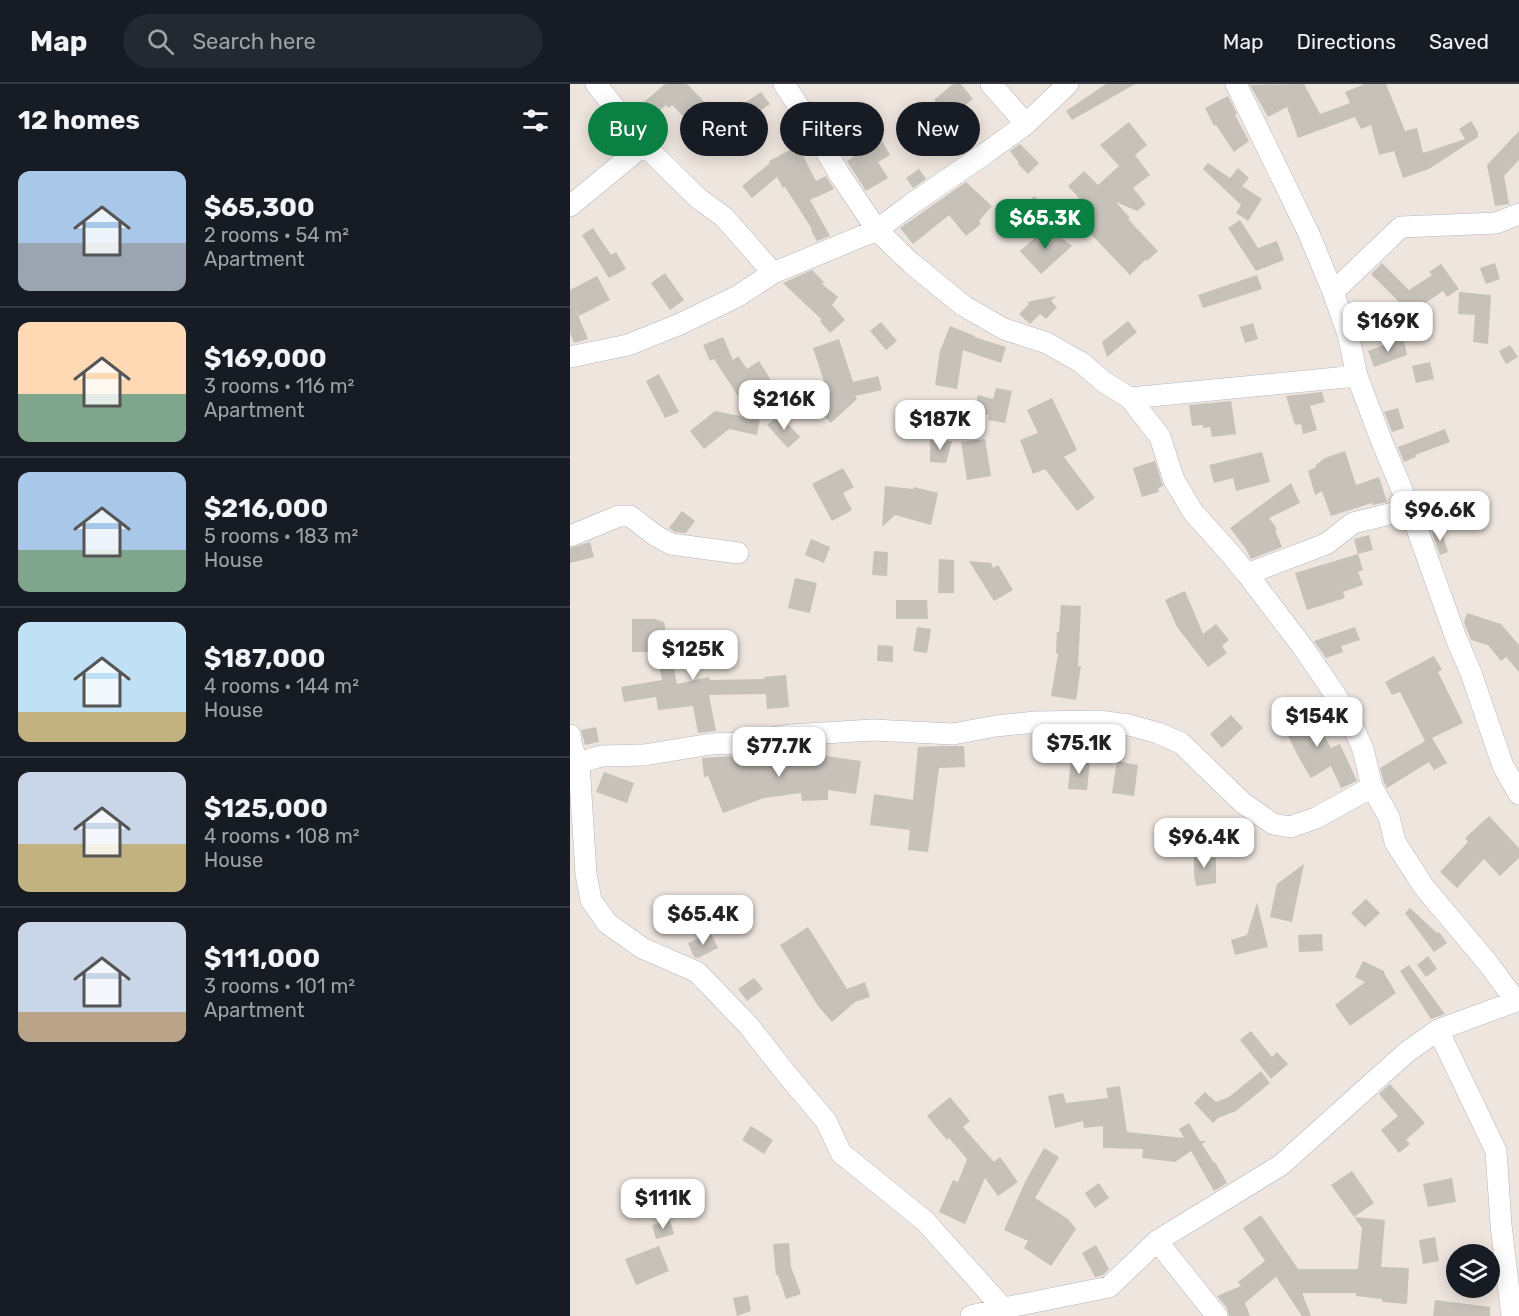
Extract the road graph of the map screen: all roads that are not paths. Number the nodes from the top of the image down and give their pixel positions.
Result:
1 (596, 84) edge
2 (784, 84) edge
3 (991, 84) edge
4 (1068, 84) edge
5 (1236, 84) edge
6 (610, 102) edge
7 (1026, 124) junction
8 (631, 156) edge
9 (655, 156) edge
10 (570, 206) edge
11 (1519, 214) edge
12 (877, 230) junction
13 (773, 273) junction
14 (1333, 292) junction
15 (570, 357) edge
16 (1358, 376) junction
17 (1130, 398) junction
18 (1410, 509) junction
19 (570, 536) edge
20 (738, 553) dead end
21 (1247, 574) junction
22 (570, 735) edge
23 (574, 764) edge
24 (1372, 787) junction
25 (1519, 794) edge
26 (1518, 1000) edge
27 (1438, 1030) junction
28 (1156, 1241) junction
29 (1007, 1312) edge
30 (971, 1316) edge
31 (1217, 1316) edge
32 (1512, 1316) edge

1 - 6 street
2 - 12 street
3 - 7 street
4 - 7 street
5 - 14 street
7 - 12 street
8 - 10 street
9 - 13 street
11 - 14 street
12 - 13 street
12 - 17 street
13 - 15 street
14 - 16 street
16 - 17 street
16 - 18 street
17 - 21 street
18 - 21 street
18 - 25 street
19 - 20 street
21 - 24 street
22 - 23 street
23 - 24 street
23 - 29 street
24 - 26 street
26 - 27 street
27 - 28 street
27 - 32 street
28 - 29 street
28 - 31 street
29 - 30 street

